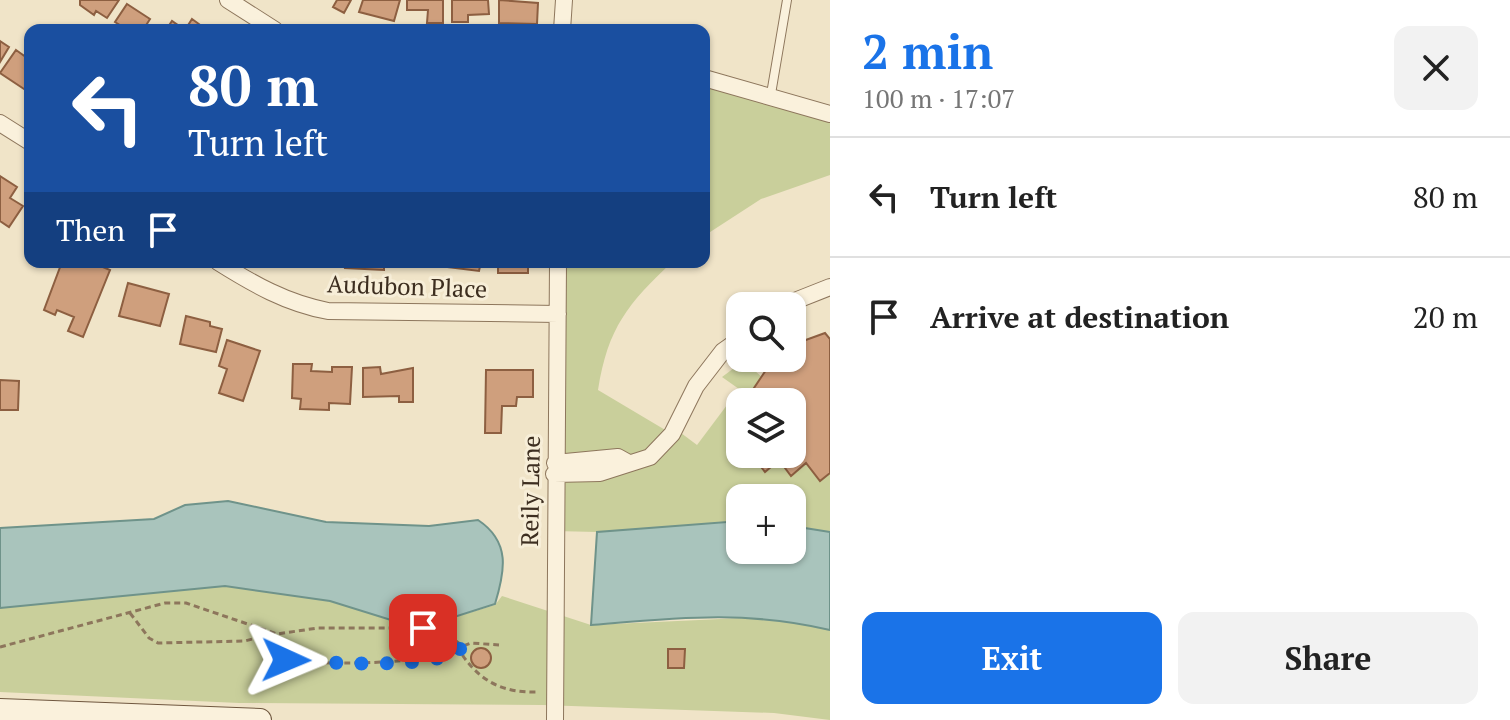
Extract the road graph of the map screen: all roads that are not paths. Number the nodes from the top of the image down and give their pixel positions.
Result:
1 (228, 0) edge
2 (564, 0) edge
3 (787, 0) edge
4 (266, 24) edge
5 (562, 24) edge
6 (710, 79) edge
7 (771, 94) junction
8 (830, 114) edge
9 (0, 123) edge
10 (24, 138) edge
11 (228, 268) edge
12 (558, 268) edge
13 (830, 287) edge
14 (806, 296) edge
15 (558, 314) junction
16 (726, 349) edge
17 (554, 468) junction
18 (0, 710) edge
19 (232, 720) edge
20 (260, 720) edge
21 (555, 720) edge

1 - 4 street
2 - 5 street
3 - 7 lane
6 - 7 street
7 - 8 street
9 - 10 street
11 - 15 street, Audubon Place
12 - 15 street, Reily Lane
13 - 14 street
15 - 17 street, Reily Lane
16 - 17 street
17 - 21 street, Reily Lane
18 - 19 main road
19 - 20 main road

